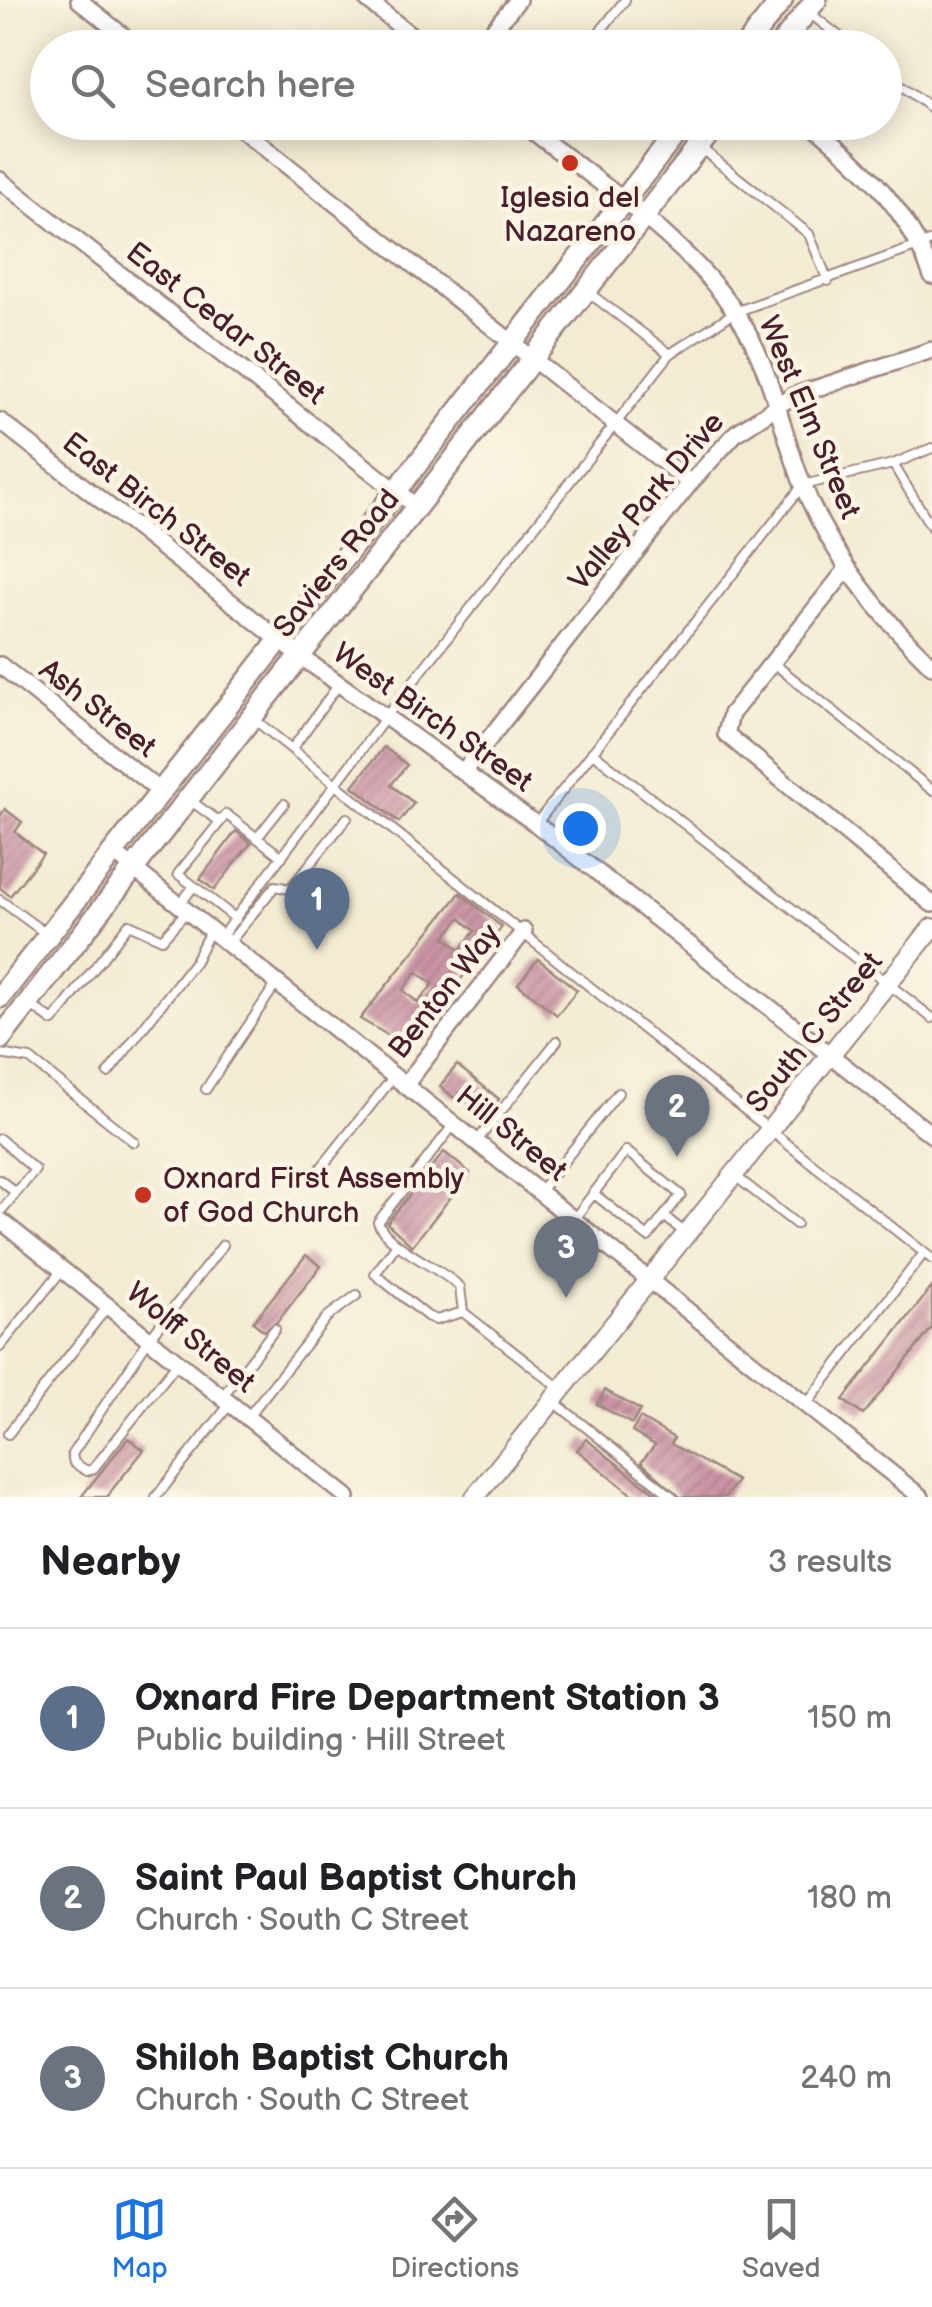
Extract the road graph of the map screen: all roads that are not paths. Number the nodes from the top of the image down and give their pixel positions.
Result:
1 (79, 0) edge
2 (367, 0) edge
3 (518, 0) edge
4 (625, 0) edge
5 (782, 0) edge
6 (812, 6) edge
7 (116, 30) edge
8 (404, 30) edge
9 (493, 30) edge
10 (601, 30) edge
11 (758, 30) edge
12 (793, 30) edge
13 (836, 30) edge
14 (902, 86) edge
15 (932, 109) edge
16 (255, 140) edge
17 (544, 140) edge
18 (671, 140) edge
19 (704, 140) edge
20 (831, 140) edge
21 (699, 146) junction
22 (0, 180) edge
23 (622, 202) junction
24 (642, 218) junction
25 (927, 245) edge
26 (932, 276) edge
27 (828, 281) junction
28 (586, 291) junction
29 (735, 312) junction
30 (510, 344) junction
31 (932, 350) edge
32 (670, 354) junction
33 (531, 360) junction
34 (774, 406) junction
35 (0, 421) edge
36 (614, 423) junction
37 (932, 448) edge
38 (893, 464) junction
39 (690, 483) junction
40 (802, 485) junction
41 (396, 491) junction
42 (418, 508) junction
43 (932, 528) edge
44 (847, 569) junction
45 (279, 640) junction
46 (300, 656) junction
47 (772, 662) junction
48 (0, 665) edge
49 (932, 666) edge
50 (339, 684) junction
51 (251, 718) junction
52 (388, 718) junction
53 (292, 749) junction
54 (592, 752) junction
55 (463, 772) junction
56 (338, 784) junction
57 (932, 790) edge
58 (162, 793) junction
59 (188, 798) junction
60 (284, 804) dead end
61 (347, 818) dead end
62 (220, 822) junction
63 (536, 824) junction
64 (257, 838) junction
65 (113, 852) junction
66 (282, 857) junction
67 (133, 868) junction
68 (194, 886) junction
69 (0, 900) edge
70 (932, 904) edge
71 (184, 907) junction
72 (236, 918) junction
73 (932, 928) edge
74 (524, 931) junction
75 (48, 936) junction
76 (221, 936) junction
77 (278, 981) junction
78 (888, 984) junction
79 (0, 997) edge
80 (28, 1003) junction
81 (932, 1018) edge
82 (0, 1039) edge
83 (557, 1041) dead end
84 (0, 1054) edge
85 (830, 1056) junction
86 (108, 1073) dead end
87 (401, 1080) junction
88 (206, 1089) dead end
89 (618, 1094) dead end
90 (455, 1123) junction
91 (771, 1130) junction
92 (932, 1135) edge
93 (0, 1139) edge
94 (477, 1141) junction
95 (134, 1142) dead end
96 (321, 1168) dead end
97 (734, 1175) junction
98 (0, 1180) edge
99 (540, 1191) junction
100 (16, 1192) junction
101 (594, 1193) junction
102 (0, 1212) edge
103 (664, 1216) junction
104 (574, 1219) junction
105 (0, 1220) edge
106 (796, 1224) dead end
107 (686, 1233) junction
108 (397, 1244) junction
109 (223, 1246) dead end
110 (928, 1256) edge
111 (62, 1270) junction
112 (649, 1279) junction
113 (357, 1295) dead end
114 (108, 1306) junction
115 (464, 1312) junction
116 (275, 1329) dead end
117 (149, 1340) junction
118 (0, 1347) edge
119 (178, 1362) junction
120 (556, 1395) junction
121 (226, 1400) junction
122 (806, 1405) junction
123 (247, 1418) junction
124 (8, 1434) dead end
125 (156, 1497) edge
126 (347, 1497) edge
127 (474, 1497) edge
128 (673, 1497) edge
129 (921, 1497) edge

1 - 7 street
2 - 8 street
3 - 9 street
4 - 10 lane
5 - 11 main road
6 - 12 main road
6 - 13 lane
14 - 15 lane
16 - 30 street
17 - 23 street, West Elm Street
18 - 23 main road, Saviers Road
19 - 21 main road, Saviers Road
20 - 25 street
21 - 24 main road, Saviers Road
21 - 27 lane
22 - 41 street, East Cedar Street
23 - 24 street, West Elm Street
23 - 30 main road, Saviers Road
24 - 28 main road, Saviers Road
24 - 29 street, West Elm Street
25 - 26 street
25 - 27 lane
27 - 29 lane
28 - 32 lane
28 - 33 main road, Saviers Road
29 - 32 lane
29 - 34 street, West Elm Street
30 - 33 street
30 - 41 main road, Saviers Road
31 - 34 street, Valley Park Drive
32 - 36 lane
33 - 36 street
33 - 42 main road, Saviers Road
34 - 39 street, Valley Park Drive
34 - 40 street, West Elm Street
35 - 45 street, East Birch Street
36 - 39 street
36 - 52 lane
37 - 38 lane
38 - 40 lane
38 - 43 lane
39 - 55 street, Valley Park Drive
40 - 44 street, West Elm Street
40 - 54 lane
41 - 42 street, East Cedar Street
41 - 45 main road, Saviers Road
42 - 46 main road, Saviers Road
44 - 47 street
44 - 49 street, West Elm Street
45 - 46 street, West Birch Street
45 - 58 main road, Saviers Road
46 - 50 street, West Birch Street
46 - 51 main road, Saviers Road
47 - 57 lane
47 - 70 street
48 - 58 street, Ash Street
50 - 52 street, West Birch Street
50 - 53 lane
51 - 53 lane
51 - 59 main road, Saviers Road
52 - 55 street, West Birch Street
52 - 56 lane
53 - 56 lane
54 - 63 lane
54 - 78 lane
55 - 63 street, West Birch Street
56 - 66 lane
56 - 74 lane
58 - 65 main road, Saviers Road
59 - 62 lane
59 - 67 main road, Saviers Road
60 - 64 lane
61 - 76 lane
62 - 64 lane
62 - 68 lane
63 - 85 street, West Birch Street
64 - 66 lane
65 - 67 street, Hill Street
65 - 75 main road, Saviers Road
66 - 72 lane
67 - 71 street, Hill Street
67 - 80 main road, Saviers Road
68 - 71 lane
68 - 72 lane
69 - 75 lane
71 - 76 street, Hill Street
71 - 80 lane
72 - 76 lane
73 - 78 street, South C Street
74 - 87 street, Benton Way
74 - 91 lane
75 - 79 main road, Saviers Road
76 - 77 street, Hill Street
76 - 86 lane
77 - 87 street, Hill Street
77 - 88 lane
78 - 81 lane
78 - 85 street, South C Street
80 - 82 main road, Saviers Road
83 - 94 lane
84 - 95 lane
85 - 91 street, South C Street
85 - 92 street, West Birch Street
87 - 90 street, Hill Street
87 - 96 lane
89 - 99 lane
90 - 94 street, Hill Street
90 - 108 lane
91 - 97 street, South C Street
91 - 110 lane
93 - 100 lane
94 - 99 street, Hill Street
97 - 106 lane
97 - 107 street, South C Street
98 - 100 lane
99 - 104 street, Hill Street
100 - 102 lane
101 - 103 lane
101 - 103 lane
101 - 104 lane
103 - 107 lane
104 - 112 street, Hill Street
105 - 111 street, Wolff Street
107 - 112 street, South C Street
108 - 115 lane
108 - 115 lane
109 - 117 lane
110 - 122 lane
111 - 114 street, Wolff Street
111 - 118 lane
112 - 120 street, South C Street
112 - 122 street, Hill Street
113 - 123 lane
114 - 117 street, Wolff Street
114 - 124 lane
115 - 120 lane
116 - 121 lane
117 - 119 street, Wolff Street
117 - 119 lane
119 - 121 street, Wolff Street
120 - 127 street, South C Street
120 - 128 lane
121 - 123 street, Wolff Street
121 - 125 lane
122 - 129 street, Hill Street
123 - 126 street, Wolff Street

